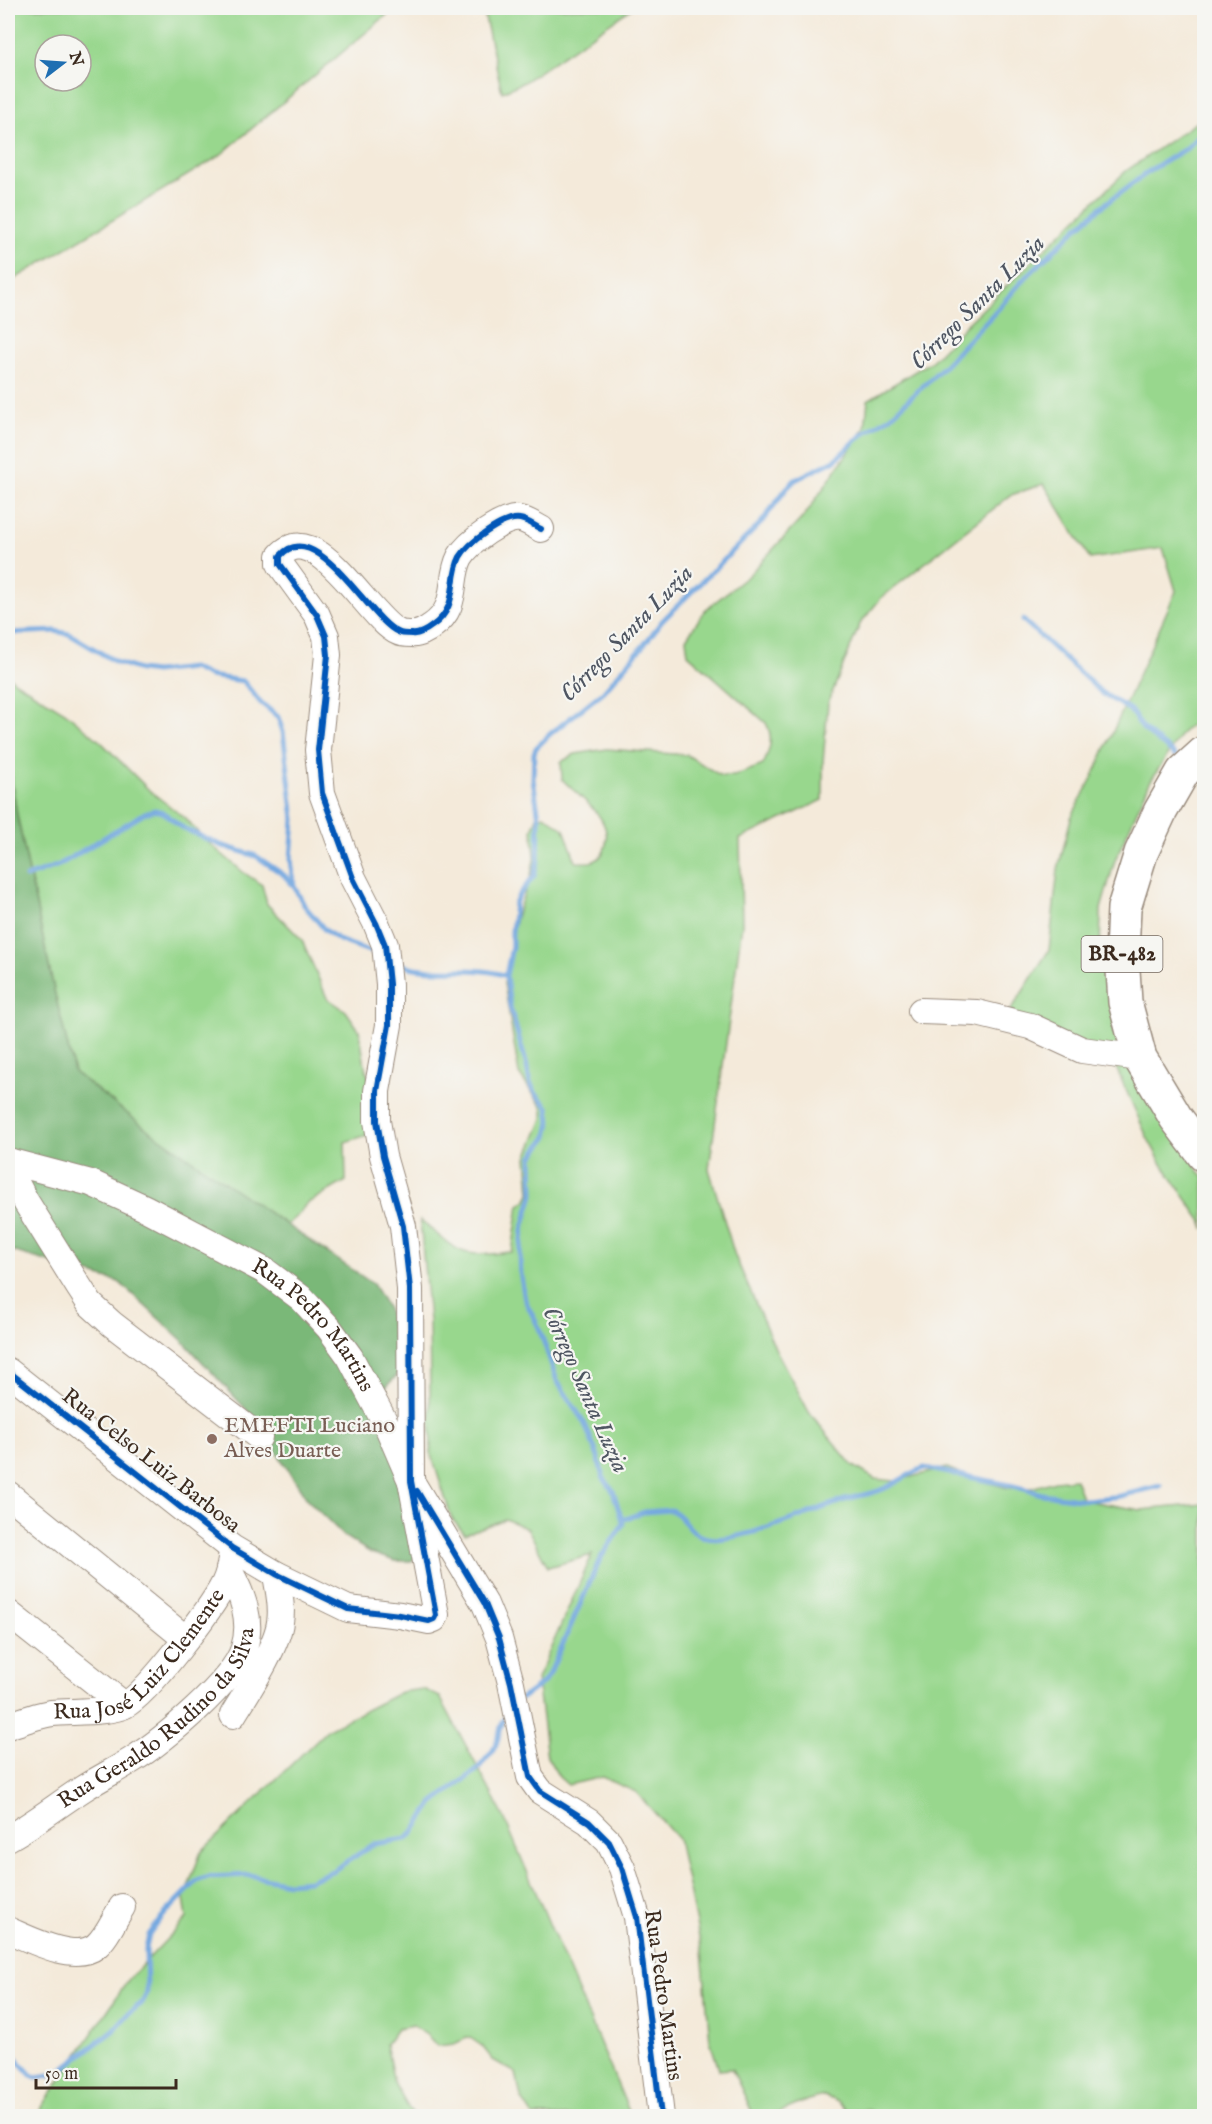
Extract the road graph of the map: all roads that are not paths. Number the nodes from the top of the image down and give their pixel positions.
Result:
1 (541, 529) dead end
2 (1204, 753) edge
3 (921, 1011) dead end
4 (1140, 1058) junction
5 (1204, 1155) edge
6 (8, 1161) edge
7 (8, 1371) edge
8 (259, 1437) dead end
9 (411, 1480) junction
10 (8, 1494) edge
11 (230, 1559) junction
12 (276, 1574) junction
13 (8, 1613) edge
14 (186, 1639) junction
15 (124, 1705) junction
16 (233, 1715) dead end
17 (8, 1726) edge
18 (8, 1838) edge
19 (122, 1907) dead end
20 (8, 1930) edge
21 (661, 2116) edge

1 - 9 street
2 - 4 highway, BR-482
3 - 4 street
4 - 5 highway, BR-482
6 - 8 street
6 - 9 street, Rua Pedro Martins
7 - 11 street, Rua Celso Luiz Barbosa
9 - 12 street, Rua Celso Luiz Barbosa
9 - 21 street, Rua Pedro Martins
10 - 14 street
11 - 12 street, Rua Celso Luiz Barbosa
11 - 14 street, Rua José Luiz Clemente
11 - 18 street, Rua Geraldo Rudino da Silva
12 - 16 street
13 - 15 street
14 - 15 street, Rua José Luiz Clemente
15 - 17 street, Rua José Luiz Clemente
19 - 20 street

